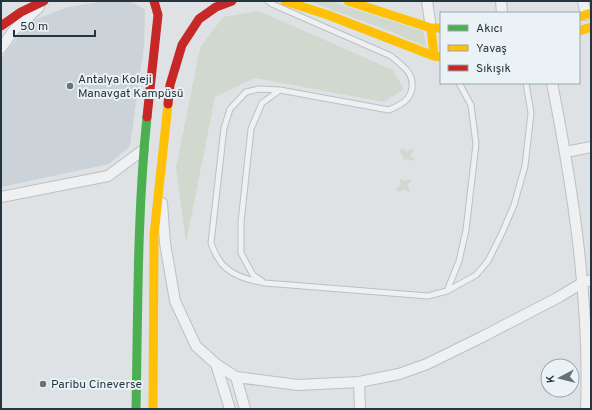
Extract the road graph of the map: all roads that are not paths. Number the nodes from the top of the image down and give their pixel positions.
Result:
1 (44, 1) edge
2 (154, 1) edge
3 (232, 1) edge
4 (268, 1) edge
5 (285, 1) edge
6 (348, 1) edge
7 (427, 1) edge
8 (501, 1) edge
9 (583, 1) edge
10 (502, 12) edge
11 (585, 15) edge
12 (1, 26) edge
13 (591, 27) edge
14 (436, 28) edge
15 (580, 31) edge
16 (1, 48) edge
17 (438, 56) edge
18 (460, 84) edge
19 (526, 84) edge
20 (552, 84) edge
21 (280, 90) junction
22 (591, 147) edge
23 (143, 150) junction
24 (566, 152) junction
25 (160, 168) junction
26 (1, 197) edge
27 (587, 281) edge
28 (265, 283) junction
29 (447, 291) junction
30 (216, 364) junction
31 (236, 376) junction
32 (359, 382) junction
33 (136, 409) edge
34 (153, 409) edge
35 (230, 409) edge
36 (245, 409) edge
37 (360, 409) edge
38 (586, 409) edge

1 - 12 street
1 - 16 street
2 - 23 street
3 - 25 street
4 - 21 lane
5 - 17 street
6 - 14 street
7 - 14 street
8 - 10 street
9 - 11 street
13 - 15 street
14 - 17 street
18 - 29 lane
19 - 29 lane
20 - 24 street
21 - 28 lane
21 - 28 lane
22 - 24 street
23 - 26 street
23 - 33 street
24 - 27 street
25 - 30 street
25 - 34 street
27 - 32 street
27 - 38 street
28 - 29 lane
30 - 31 street
30 - 35 street
31 - 32 street
31 - 36 street
32 - 37 street

